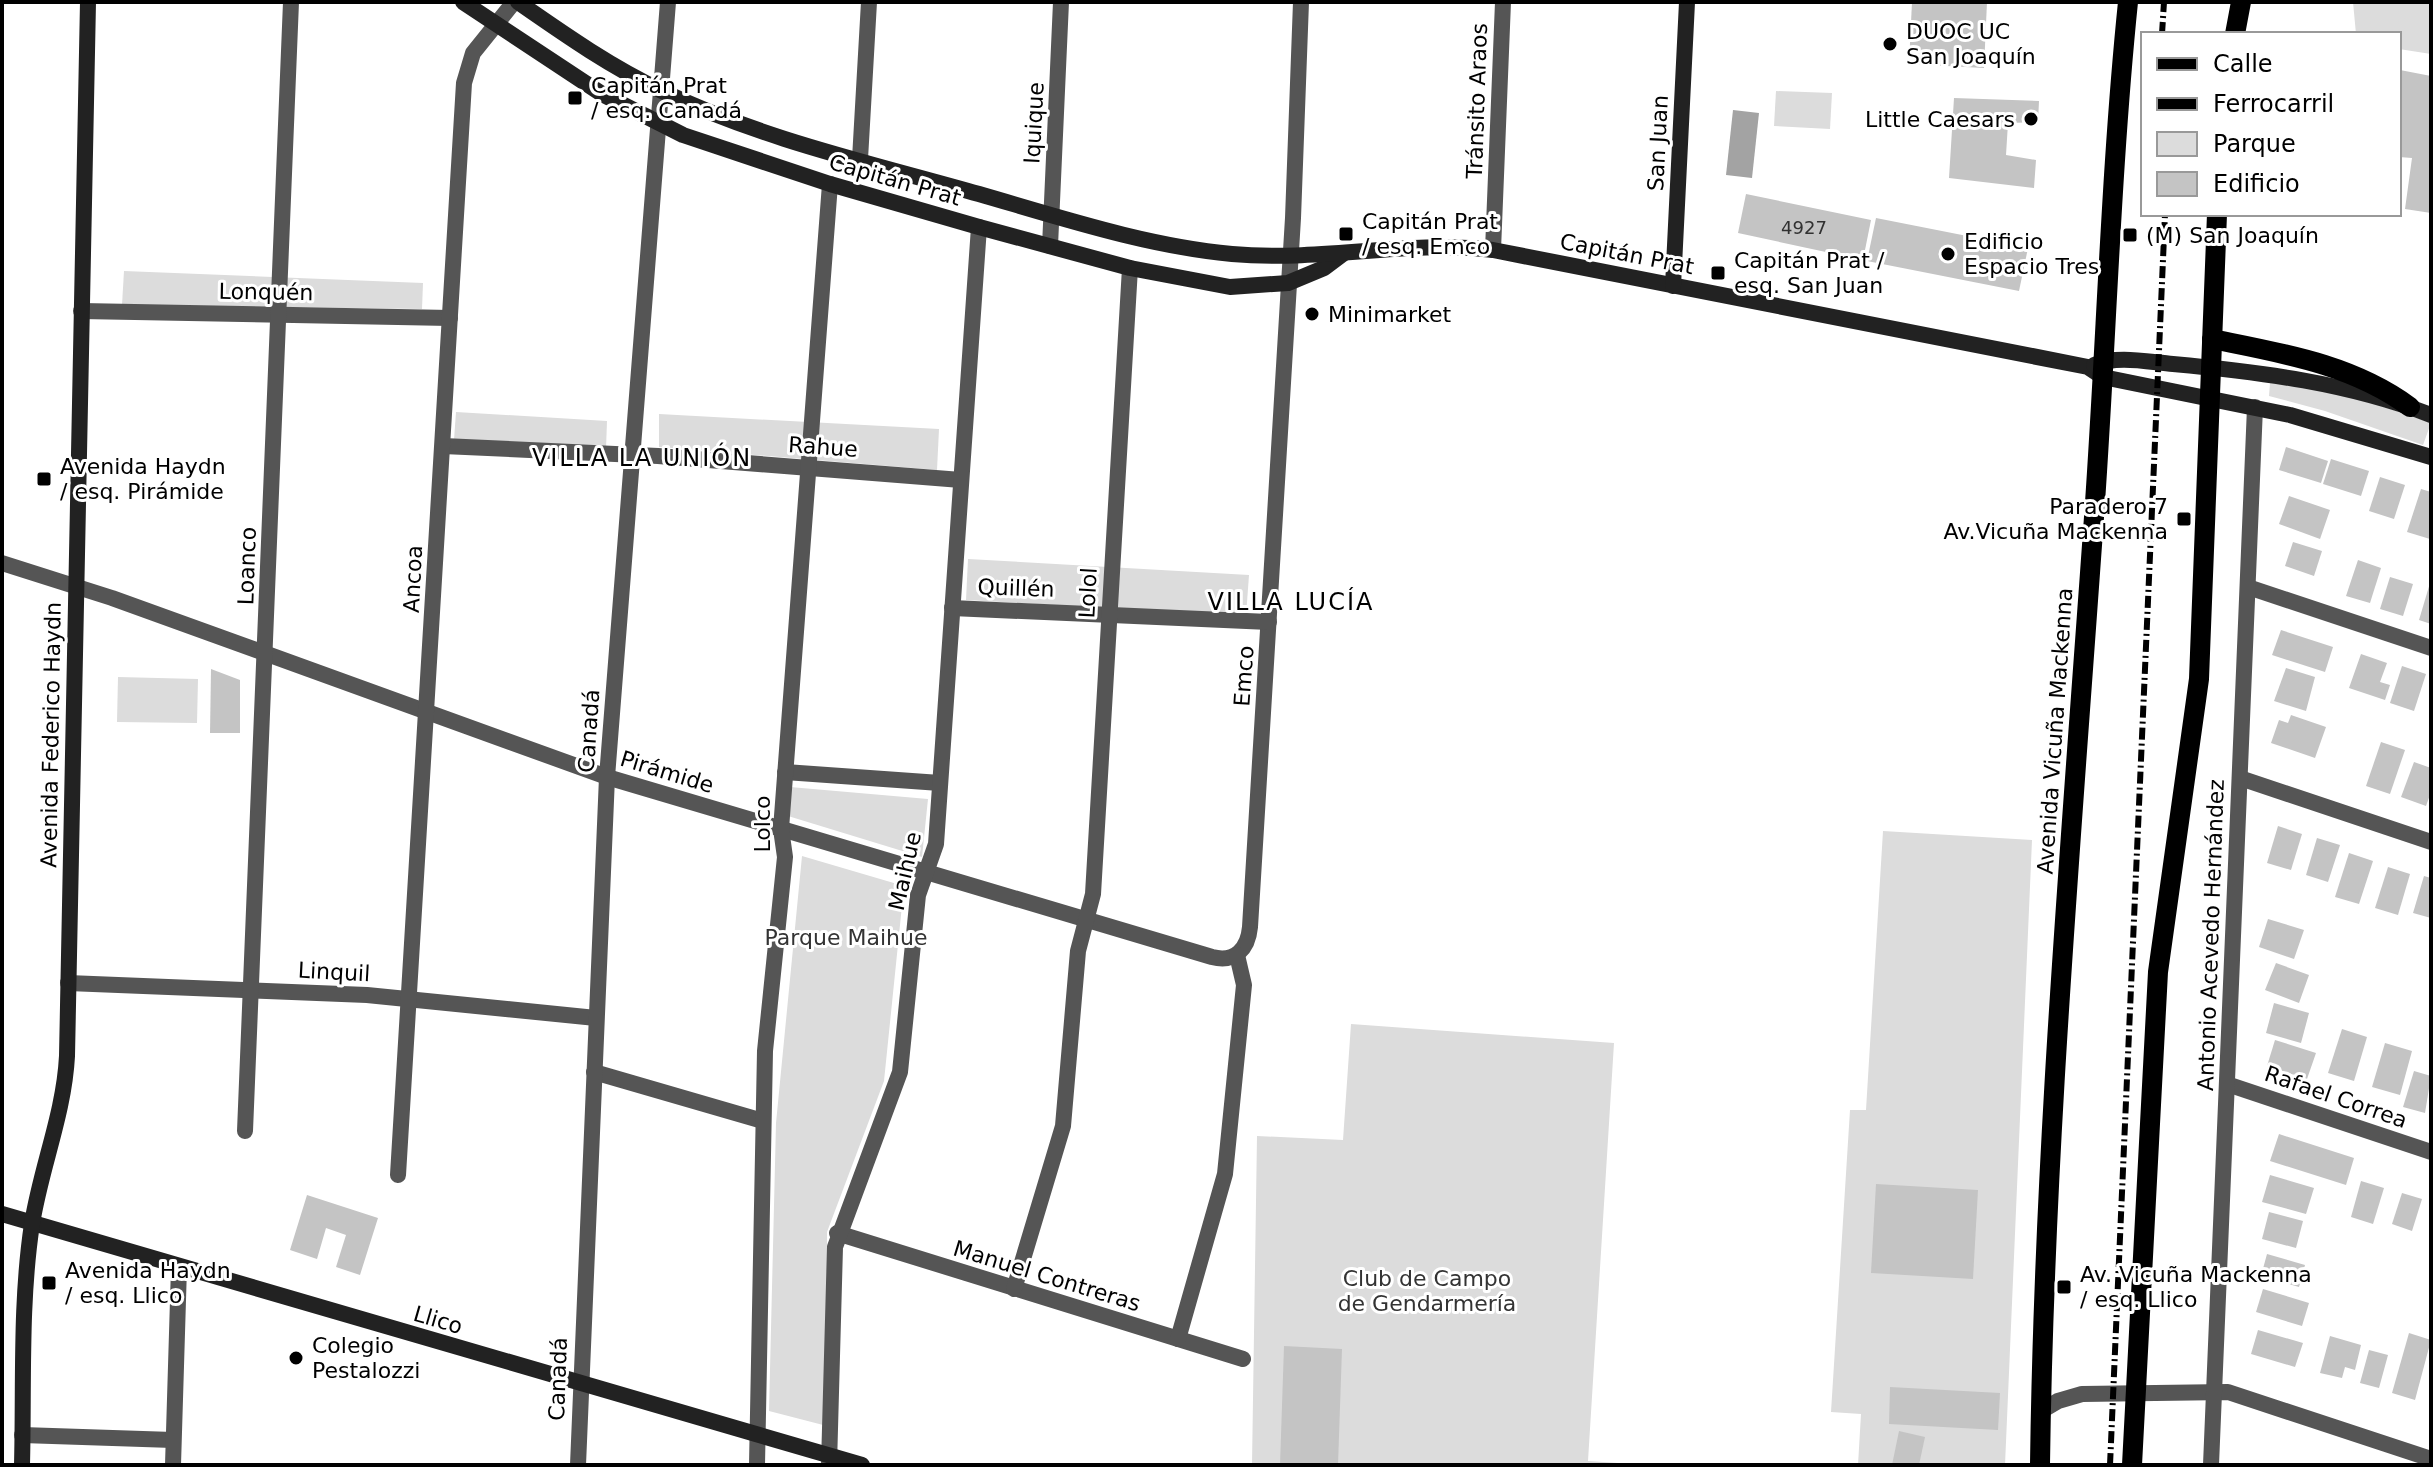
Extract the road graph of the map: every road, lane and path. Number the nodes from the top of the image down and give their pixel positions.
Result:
1 (88, 2) edge
2 (291, 2) edge
3 (463, 2) edge
4 (516, 2) edge
5 (668, 2) edge
6 (869, 2) edge
7 (1061, 2) edge
8 (1301, 2) edge
9 (1503, 2) edge
10 (1687, 2) edge
11 (2128, 2) edge
12 (2241, 2) edge
13 (495, 26) junction
14 (2235, 32) edge
15 (661, 91) junction
16 (659, 124) junction
17 (860, 159) junction
18 (830, 184) junction
19 (1051, 215) junction
20 (2217, 216) edge
21 (979, 227) junction
22 (1050, 246) junction
23 (1493, 250) junction
24 (1344, 253) junction
25 (1290, 254) junction
26 (1130, 268) junction
27 (1288, 283) junction
28 (1673, 286) junction
29 (81, 311) junction
30 (279, 315) junction
31 (450, 318) junction
32 (2212, 339) junction
33 (2212, 367) junction
34 (2099, 368) junction
35 (2212, 398) junction
36 (2255, 407) junction
37 (2410, 407) junction
38 (2431, 415) edge
39 (443, 446) junction
40 (633, 456) junction
41 (2431, 457) edge
42 (808, 468) junction
43 (961, 480) junction
44 (2, 563) edge
45 (76, 586) junction
46 (2248, 587) junction
47 (952, 608) junction
48 (1108, 615) junction
49 (1269, 622) junction
50 (2431, 648) edge
51 (265, 653) junction
52 (426, 711) junction
53 (785, 772) junction
54 (607, 777) junction
55 (2240, 778) junction
56 (940, 783) junction
57 (781, 829) junction
58 (2431, 842) edge
59 (926, 872) junction
60 (1086, 920) junction
61 (1237, 955) junction
62 (68, 983) junction
63 (251, 990) junction
64 (408, 999) junction
65 (596, 1018) junction
66 (594, 1072) junction
67 (2227, 1084) junction
68 (763, 1121) junction
69 (245, 1131) dead end
70 (2431, 1152) edge
71 (398, 1175) dead end
72 (2, 1214) edge
73 (32, 1223) junction
74 (837, 1233) junction
75 (179, 1267) junction
76 (1014, 1289) junction
77 (1178, 1339) junction
78 (1243, 1359) dead end
79 (579, 1385) junction
80 (2213, 1391) junction
81 (2136, 1392) junction
82 (2041, 1411) junction
83 (22, 1435) junction
84 (757, 1435) junction
85 (173, 1440) junction
86 (2431, 1459) edge
87 (830, 1460) edge
88 (22, 1465) edge
89 (173, 1465) edge
90 (578, 1465) edge
91 (757, 1465) edge
92 (862, 1465) edge
93 (2040, 1465) edge
94 (2132, 1465) edge
95 (2211, 1465) edge

1 - 29 street, Avenida Federico Haydn
2 - 30 street, Loanco
3 - 13 street, Capitán Prat
4 - 13 street, Ancoa
4 - 15 street, Capitán Prat
5 - 15 street, Canadá
6 - 17 street
7 - 19 street, Iquique
8 - 25 street, Emco
9 - 23 street, Tránsito Araos
10 - 28 street, San Juan
11 - 34 main road, Avenida Vicuña Mackenna
12 - 14 main road
13 - 16 street, Capitán Prat
13 - 31 street, Ancoa
15 - 16 street, Canadá
15 - 17 street, Capitán Prat
16 - 18 street, Capitán Prat
16 - 40 street, Canadá
17 - 19 street, Capitán Prat
18 - 21 street, Capitán Prat
18 - 42 street, Lolco
19 - 22 street, Iquique
19 - 25 street, Capitán Prat
20 - 32 main road
21 - 22 street, Capitán Prat
21 - 43 street, Maihue
22 - 26 street, Capitán Prat
23 - 24 street, Capitán Prat
23 - 28 street, Capitán Prat
24 - 25 street, Capitán Prat
24 - 27 street, Capitán Prat
25 - 27 street, Emco
26 - 27 street, Capitán Prat
26 - 48 street, Lolol
27 - 49 street, Emco
28 - 34 street, Capitán Prat
29 - 30 street, Lonquén
29 - 45 street, Avenida Federico Haydn
30 - 31 street, Lonquén
30 - 51 street, Loanco
31 - 39 street, Ancoa
32 - 33 main road
32 - 37 main road
33 - 34 street
33 - 35 main road
33 - 37 street
34 - 35 street
34 - 82 main road, Avenida Vicuña Mackenna
35 - 36 street
35 - 81 main road
36 - 41 street
36 - 46 street, Antonio Acevedo Hernández
37 - 38 street
39 - 40 street, Rahue
39 - 52 street, Ancoa
40 - 42 street, Rahue
40 - 54 street, Canadá
42 - 43 street, Rahue
42 - 53 street, Lolco
43 - 47 street, Maihue
44 - 45 street, Pirámide
45 - 51 street, Pirámide
45 - 62 street, Avenida Federico Haydn
46 - 50 street
46 - 55 street, Antonio Acevedo Hernández
47 - 48 street, Quillén
47 - 56 street, Maihue
48 - 49 street, Quillén
48 - 60 street, Lolol
49 - 61 street, Emco
51 - 52 street, Pirámide
51 - 63 street, Loanco
52 - 54 street, Pirámide
52 - 64 street, Ancoa
53 - 56 street
53 - 57 street, Lolco
54 - 57 street, Pirámide
54 - 65 street, Canadá
55 - 58 street
55 - 67 street, Antonio Acevedo Hernández
56 - 59 street, Maihue
57 - 59 street, Pirámide
57 - 68 street, Lolco
59 - 60 street, Pirámide
59 - 74 street, Maihue
60 - 61 street, Pirámide
60 - 76 street, Lolol
61 - 77 street, Emco
62 - 63 street, Linquil
62 - 73 street, Avenida Federico Haydn
63 - 64 street, Linquil
63 - 69 street, Loanco
64 - 65 street, Linquil
64 - 71 street, Ancoa
65 - 66 street, Canadá
66 - 68 street
66 - 79 street, Canadá
67 - 70 street, Rafael Correa
67 - 80 street, Antonio Acevedo Hernández
68 - 84 street, Lolco
72 - 73 street, Llico
73 - 75 street, Llico
73 - 83 street, Avenida Federico Haydn
74 - 76 street, Manuel Contreras
74 - 87 street, Maihue
75 - 79 street, Llico
75 - 85 street
76 - 77 street, Manuel Contreras
77 - 78 street, Manuel Contreras
79 - 84 street, Llico
79 - 90 street, Canadá
80 - 81 street
80 - 86 street
80 - 95 street, Antonio Acevedo Hernández
81 - 82 street
81 - 94 main road
82 - 93 main road, Avenida Vicuña Mackenna
83 - 85 street
83 - 88 street, Avenida Federico Haydn
84 - 87 street, Llico
84 - 91 street, Lolco
85 - 89 street
87 - 92 street, Llico

